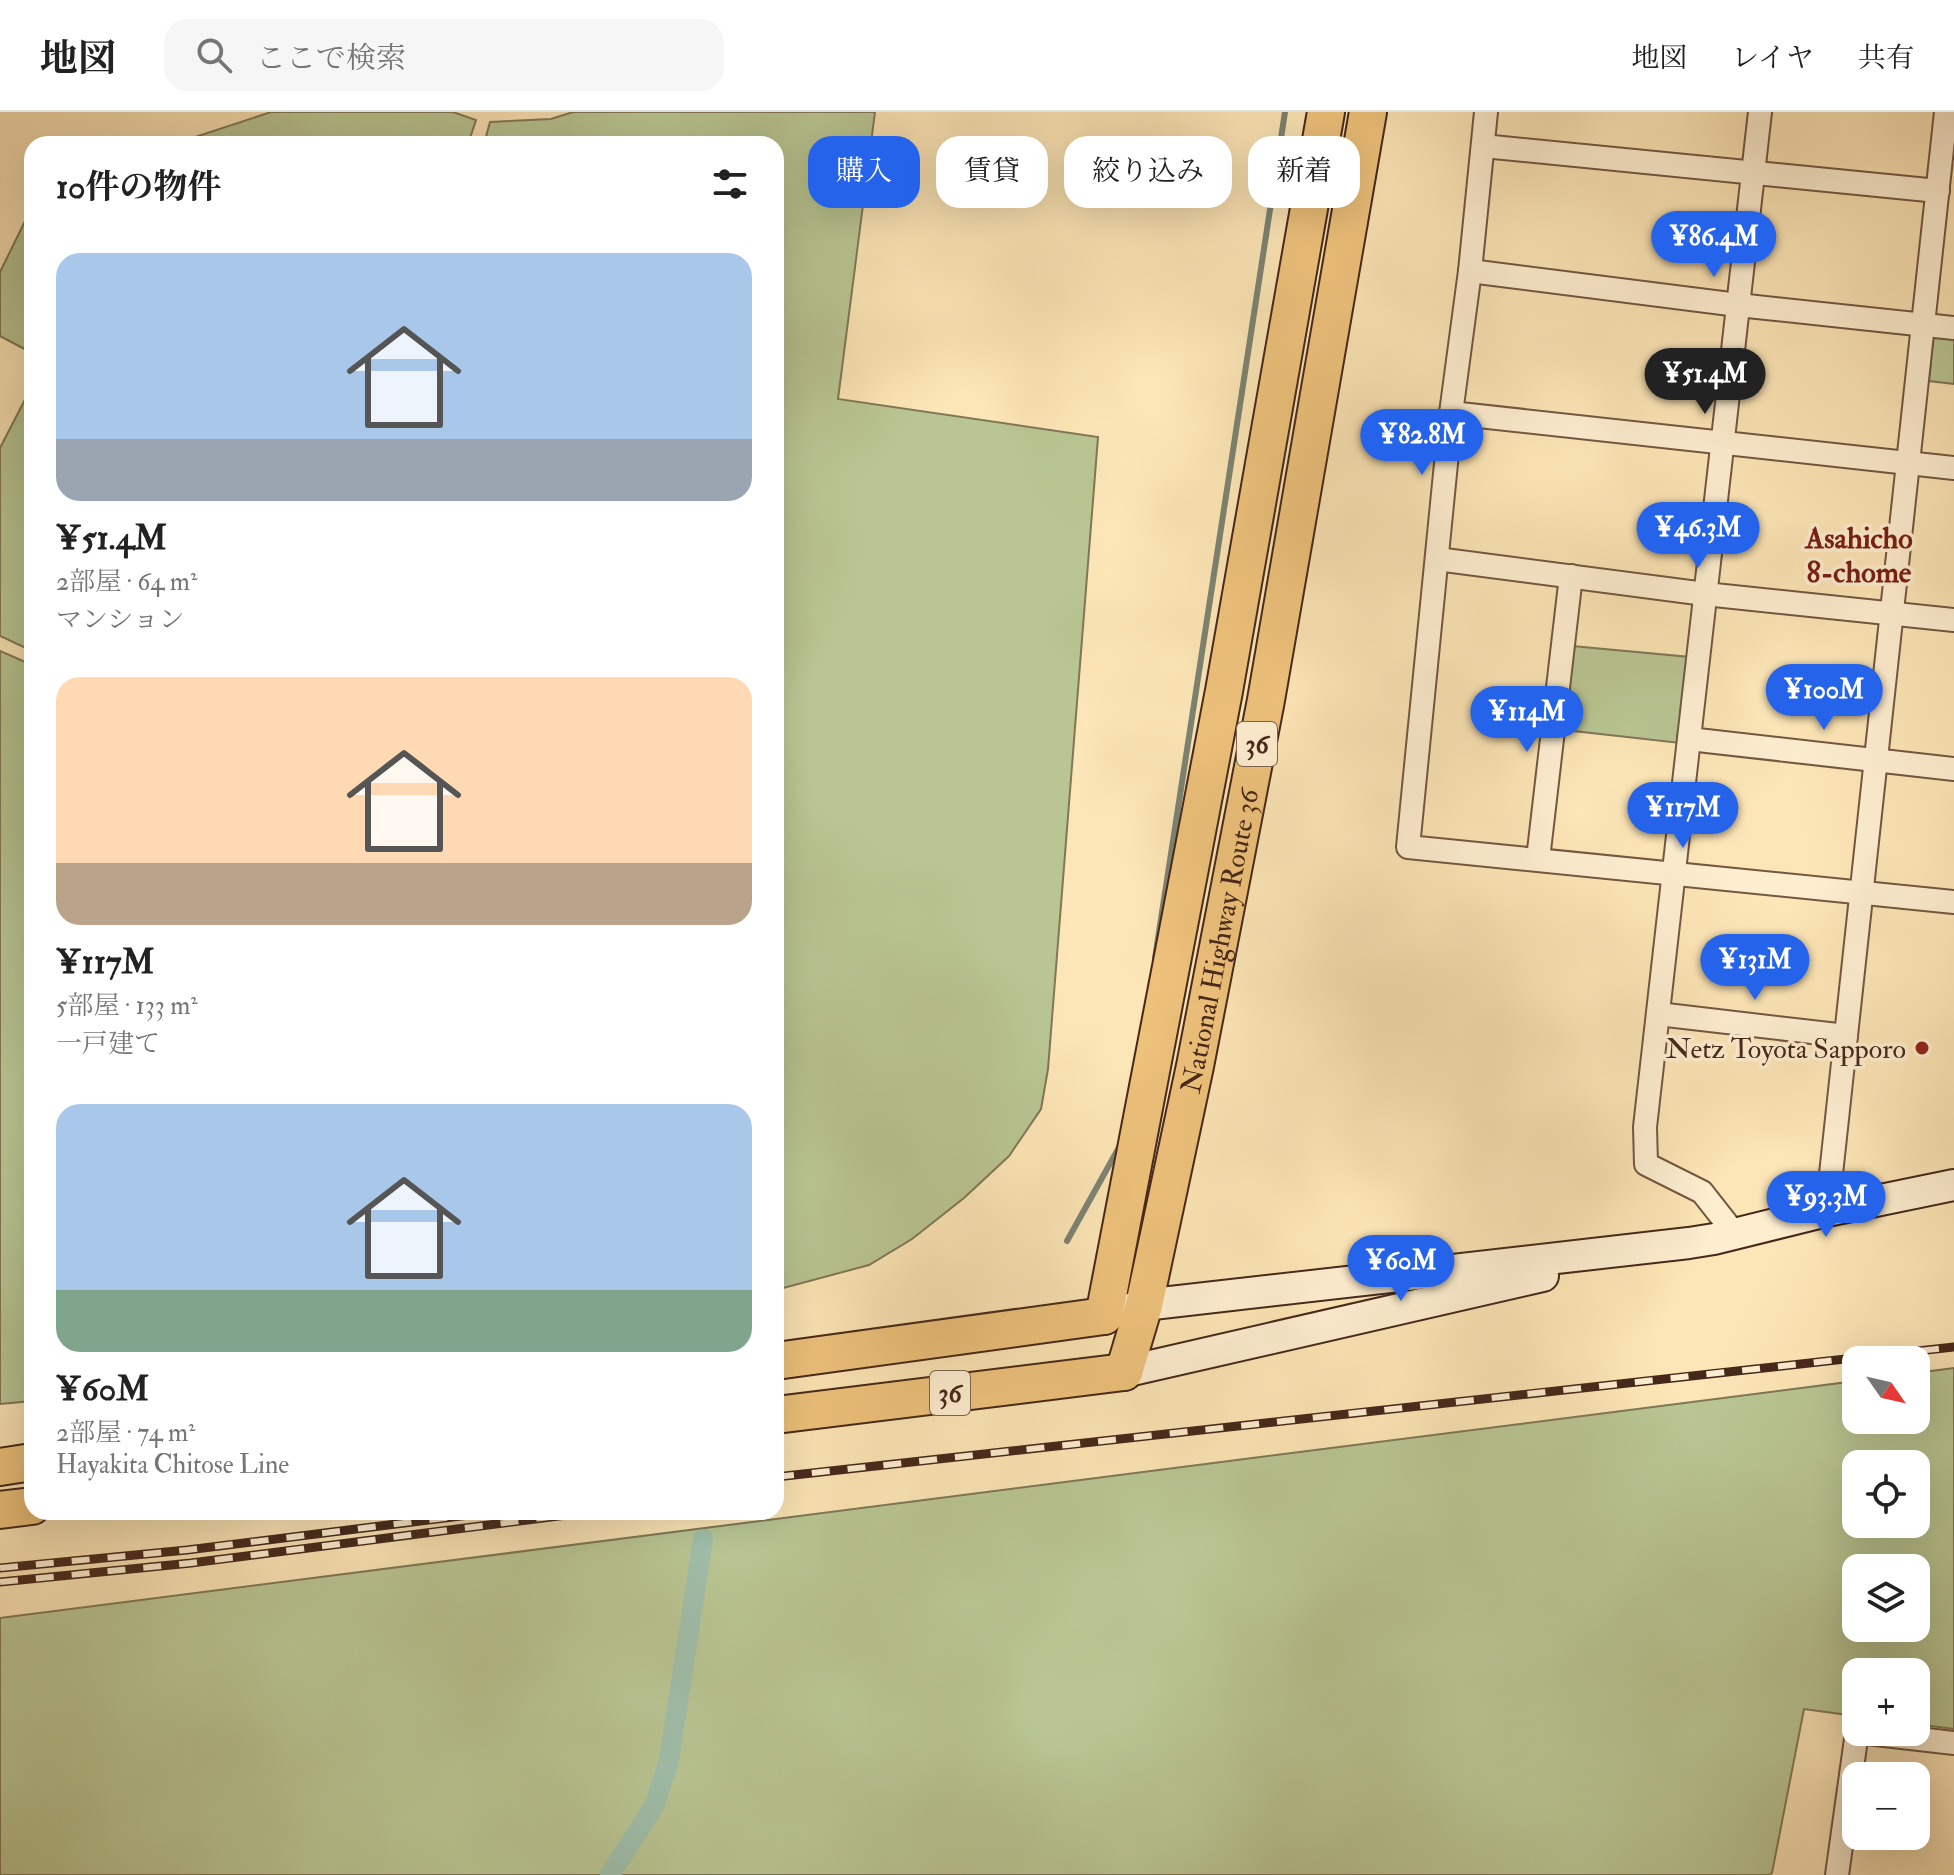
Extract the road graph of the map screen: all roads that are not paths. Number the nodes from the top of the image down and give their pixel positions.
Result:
1 (1326, 112) edge
2 (1368, 112) edge
3 (1486, 112) edge
4 (1760, 112) edge
5 (1946, 112) edge
6 (1483, 146) junction
7 (1753, 173) junction
8 (1938, 191) junction
9 (1470, 271) junction
10 (1738, 305) junction
11 (1923, 325) junction
12 (1954, 328) edge
13 (1451, 413) junction
14 (1722, 441) junction
15 (1908, 463) junction
16 (1954, 468) edge
17 (1437, 559) junction
18 (1571, 576) junction
19 (1705, 594) junction
20 (1892, 614) junction
21 (1954, 620) edge
22 (1689, 739) junction
23 (1876, 761) junction
24 (1954, 769) edge
25 (1538, 859) junction
26 (1674, 873) junction
27 (1862, 893) junction
28 (1954, 902) edge
29 (1658, 1014) junction
30 (1846, 1036) junction
31 (1954, 1185) edge
32 (1827, 1211) junction
33 (1735, 1234) junction
34 (1689, 1243) junction
35 (1144, 1305) junction
36 (1104, 1316) junction
37 (784, 1360) edge
38 (1124, 1372) junction
39 (784, 1414) edge
40 (24, 1463) edge
41 (0, 1467) edge
42 (24, 1507) edge
43 (0, 1510) edge
44 (1930, 1740) edge
45 (1954, 1743) edge
46 (1856, 1746) edge
47 (1837, 1875) edge

1 - 36 highway, National Highway Route 36 / 36
2 - 35 highway, National Highway Route 36 / 36
3 - 6 street
4 - 7 street
5 - 8 street
6 - 7 street
6 - 9 street
7 - 8 street
7 - 10 street
8 - 11 street
9 - 10 street
9 - 13 street
10 - 11 street
10 - 14 street
11 - 12 street
11 - 15 street
13 - 14 street
13 - 17 street
14 - 15 street
14 - 19 street
15 - 16 street
15 - 20 street
17 - 18 street
17 - 25 street
18 - 19 street
18 - 25 street
19 - 20 street
19 - 22 street
20 - 21 street
20 - 23 street
22 - 23 street
22 - 26 street
23 - 24 street
23 - 27 street
25 - 26 street
26 - 27 street
26 - 29 street
27 - 28 street
27 - 30 street
29 - 30 street
29 - 33 street
30 - 32 street
31 - 32 main road
32 - 33 main road
33 - 34 main road
34 - 35 main road
34 - 38 main road
35 - 36 main road
35 - 38 highway, National Highway Route 36 / 36
36 - 37 highway, 36
36 - 38 highway
38 - 39 highway, 36
40 - 41 highway
42 - 43 highway
44 - 45 street
46 - 47 street

